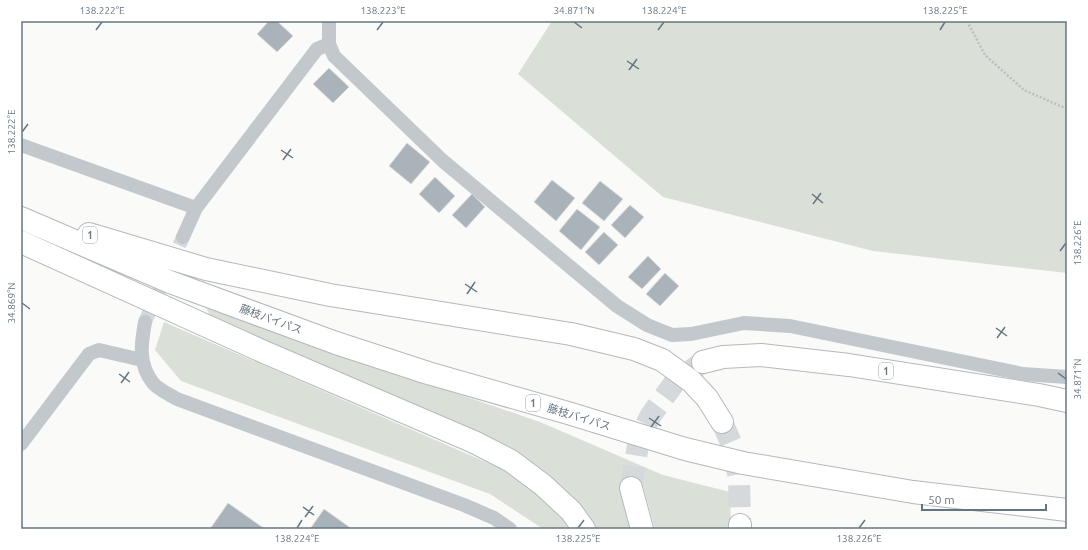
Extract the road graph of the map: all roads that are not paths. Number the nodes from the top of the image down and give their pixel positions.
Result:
1 (329, 21) edge
2 (329, 44) junction
3 (21, 145) edge
4 (196, 208) junction
5 (21, 214) edge
6 (21, 218) edge
7 (183, 237) tunnel mouth
8 (21, 242) edge
9 (145, 322) tunnel mouth
10 (142, 360) junction
11 (703, 362) tunnel mouth
12 (1067, 377) edge
13 (1067, 401) edge
14 (722, 422) tunnel mouth
15 (21, 444) edge
16 (631, 488) tunnel mouth
17 (1067, 510) edge
18 (510, 529) edge
19 (584, 529) edge
20 (642, 529) edge

1 - 2 street
2 - 4 street
2 - 12 street
3 - 4 street
4 - 7 street
5 - 14 highway, 1
6 - 17 highway, 藤枝バイパス / 1
8 - 19 highway
9 - 10 street
10 - 15 street
10 - 18 street
11 - 13 highway, 1
16 - 20 highway

